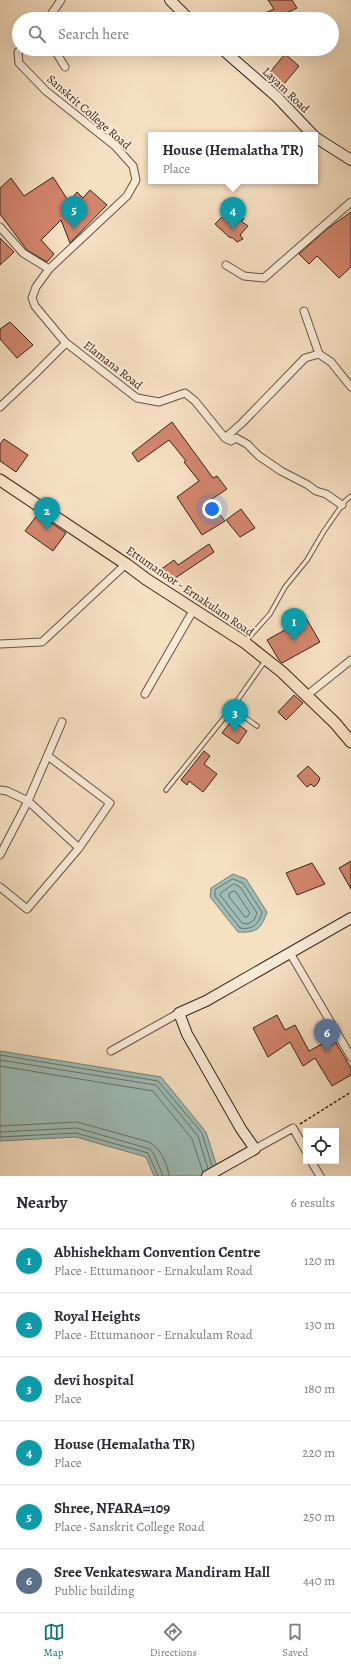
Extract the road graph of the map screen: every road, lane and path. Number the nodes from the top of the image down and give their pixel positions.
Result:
1 (61, 0) edge
2 (170, 0) edge
3 (53, 12) edge
4 (182, 12) edge
5 (18, 56) edge
6 (58, 56) edge
7 (230, 56) edge
8 (65, 67) dead end
9 (310, 132) edge
10 (318, 138) edge
11 (350, 157) edge
12 (351, 202) edge
13 (0, 227) edge
14 (226, 265) dead end
15 (49, 269) junction
16 (304, 311) dead end
17 (65, 342) junction
18 (319, 354) junction
19 (351, 387) edge
20 (0, 407) edge
21 (225, 438) junction
22 (0, 480) edge
23 (351, 496) edge
24 (342, 505) junction
25 (126, 564) junction
26 (194, 609) junction
27 (244, 642) junction
28 (0, 644) edge
29 (265, 660) junction
30 (351, 660) edge
31 (146, 694) dead end
32 (306, 696) junction
33 (232, 708) junction
34 (62, 722) dead end
35 (258, 726) dead end
36 (351, 742) edge
37 (48, 756) junction
38 (0, 790) edge
39 (166, 790) dead end
40 (28, 801) junction
41 (79, 848) junction
42 (0, 855) edge
43 (0, 887) edge
44 (351, 918) edge
45 (290, 953) junction
46 (179, 1013) junction
47 (111, 1052) dead end
48 (351, 1057) edge
49 (351, 1092) edge
50 (293, 1128) junction
51 (303, 1146) edge
52 (255, 1149) junction
53 (313, 1164) edge
54 (207, 1176) edge
55 (320, 1176) edge

1 - 3 street
2 - 4 street
5 - 15 street, Sanskrit College Road
6 - 8 street
7 - 9 street, Layam Road
10 - 11 street, Layam Road
12 - 14 street
13 - 15 street
15 - 17 street, Sanskrit College Road
16 - 18 street
17 - 20 street
17 - 21 street, Elamana Road
18 - 19 street
18 - 21 street
21 - 24 street
22 - 25 main road, Ettumanoor - Ernakulam Road
23 - 24 lane
24 - 27 lane
25 - 26 main road, Ettumanoor - Ernakulam Road
25 - 28 street
26 - 27 main road, Ettumanoor - Ernakulam Road
26 - 31 street
27 - 29 main road, Ettumanoor - Ernakulam Road
29 - 32 main road, Ettumanoor - Ernakulam Road
29 - 33 lane
30 - 32 street
32 - 36 main road, Ettumanoor - Ernakulam Road
33 - 35 lane
33 - 39 lane
34 - 37 street
37 - 40 street
37 - 41 street
38 - 40 street
40 - 41 street
40 - 42 street
41 - 43 street
44 - 45 street
45 - 46 street
45 - 48 street
46 - 47 street
46 - 52 street
49 - 50 path
50 - 51 street
50 - 52 street
52 - 54 street
53 - 55 street

